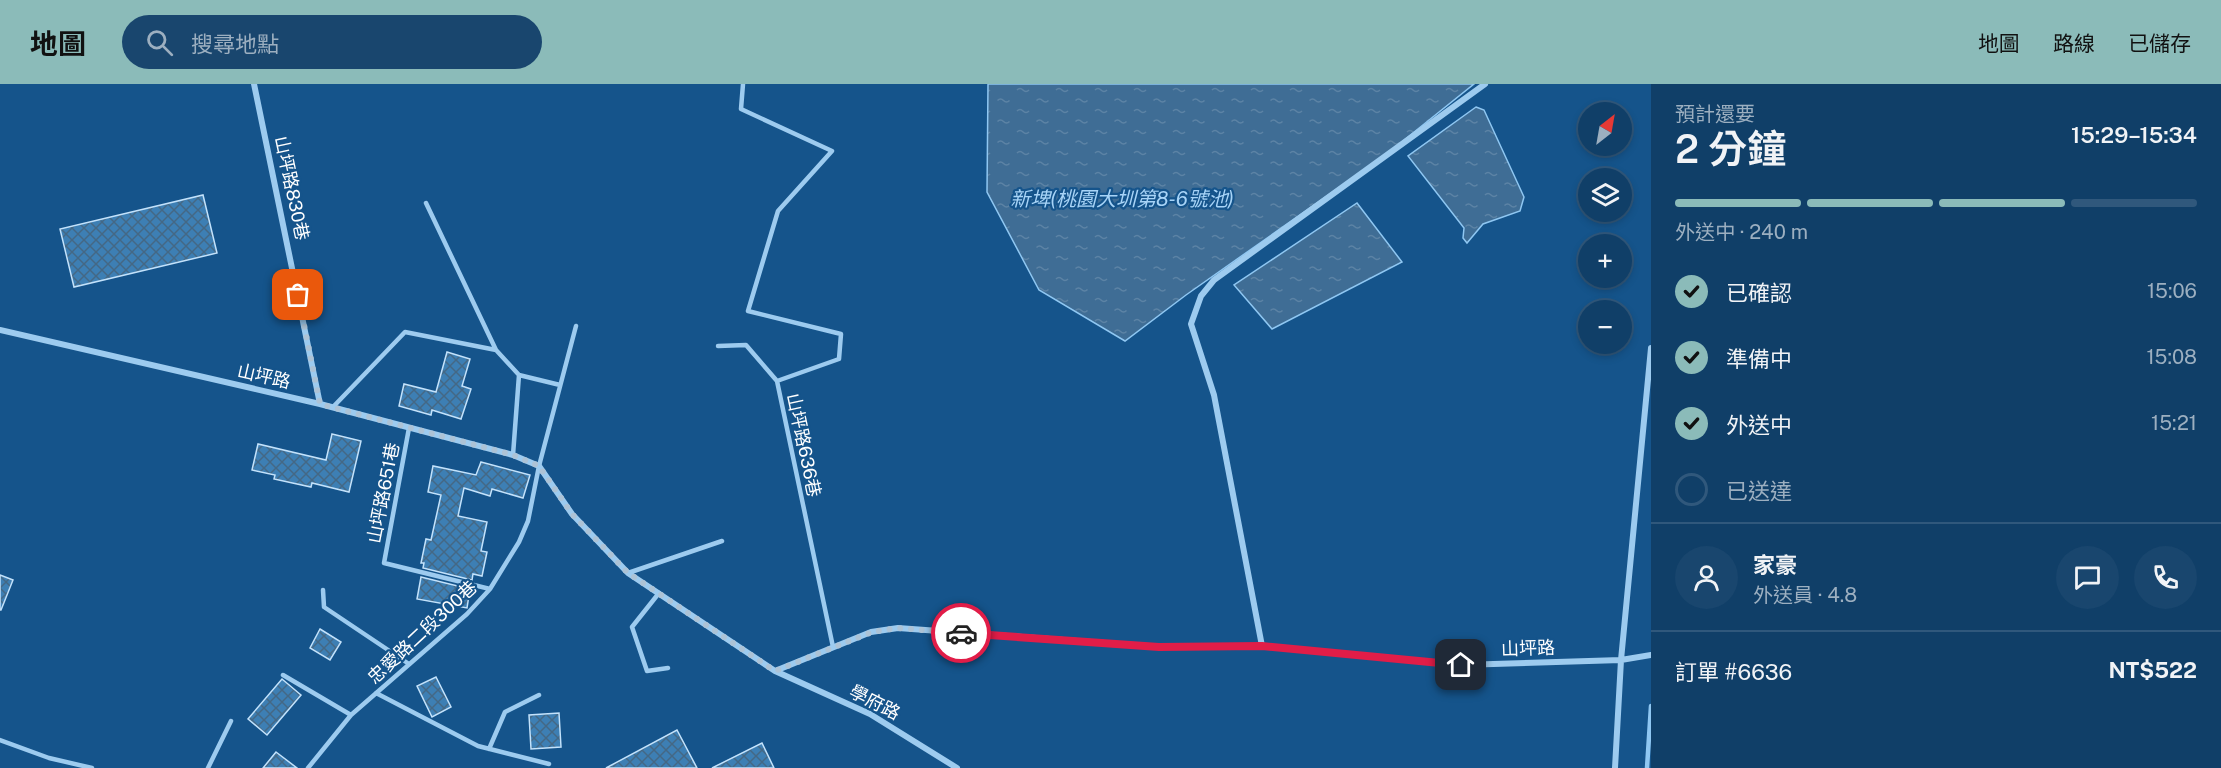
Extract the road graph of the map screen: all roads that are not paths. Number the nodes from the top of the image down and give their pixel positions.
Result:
1 (254, 84) edge
2 (743, 84) edge
3 (1485, 84) edge
4 (426, 203) dead end
5 (576, 326) dead end
6 (0, 330) edge
7 (718, 346) dead end
8 (1651, 348) edge
9 (496, 350) junction
10 (519, 375) junction
11 (777, 381) junction
12 (560, 385) junction
13 (320, 404) junction
14 (333, 407) junction
15 (409, 428) junction
16 (513, 455) junction
17 (539, 466) junction
18 (722, 541) dead end
19 (628, 573) junction
20 (490, 589) junction
21 (323, 590) dead end
22 (658, 593) junction
23 (1262, 646) junction
24 (833, 647) junction
25 (1650, 655) edge
26 (1622, 660) junction
27 (409, 664) junction
28 (668, 668) dead end
29 (775, 671) junction
30 (283, 675) dead end
31 (376, 693) junction
32 (539, 695) dead end
33 (351, 715) junction
34 (231, 721) dead end
35 (0, 740) edge
36 (489, 748) junction
37 (549, 764) dead end
38 (92, 768) edge
39 (208, 768) edge
40 (308, 768) edge
41 (957, 768) edge
42 (1615, 768) edge

1 - 13 street, 山坪路830巷
2 - 11 lane, 山坪路636巷
3 - 23 street
4 - 9 lane
5 - 12 lane, 忠愛路二段300巷
6 - 13 street, 山坪路
7 - 11 lane
8 - 26 street
9 - 10 lane
9 - 14 lane
10 - 12 lane
10 - 16 lane
11 - 24 lane, 山坪路636巷
12 - 17 lane, 忠愛路二段300巷
13 - 14 street, 山坪路
14 - 15 street, 山坪路
15 - 16 street, 山坪路
15 - 20 lane, 山坪路651巷
16 - 17 street, 山坪路
17 - 19 street
17 - 20 lane, 忠愛路二段300巷
18 - 19 lane
19 - 22 street
20 - 27 lane, 忠愛路二段300巷
21 - 27 lane
22 - 28 lane
22 - 29 street
23 - 24 street, 山坪路
23 - 26 street, 山坪路
24 - 29 street, 山坪路
25 - 26 street, 山坪路
26 - 42 street
27 - 31 lane, 忠愛路二段300巷
29 - 41 street, 學府路
30 - 33 lane
31 - 33 lane, 忠愛路二段300巷
31 - 36 lane
32 - 36 lane
33 - 40 lane, 忠愛路二段300巷
34 - 39 lane
35 - 38 lane
36 - 37 lane

